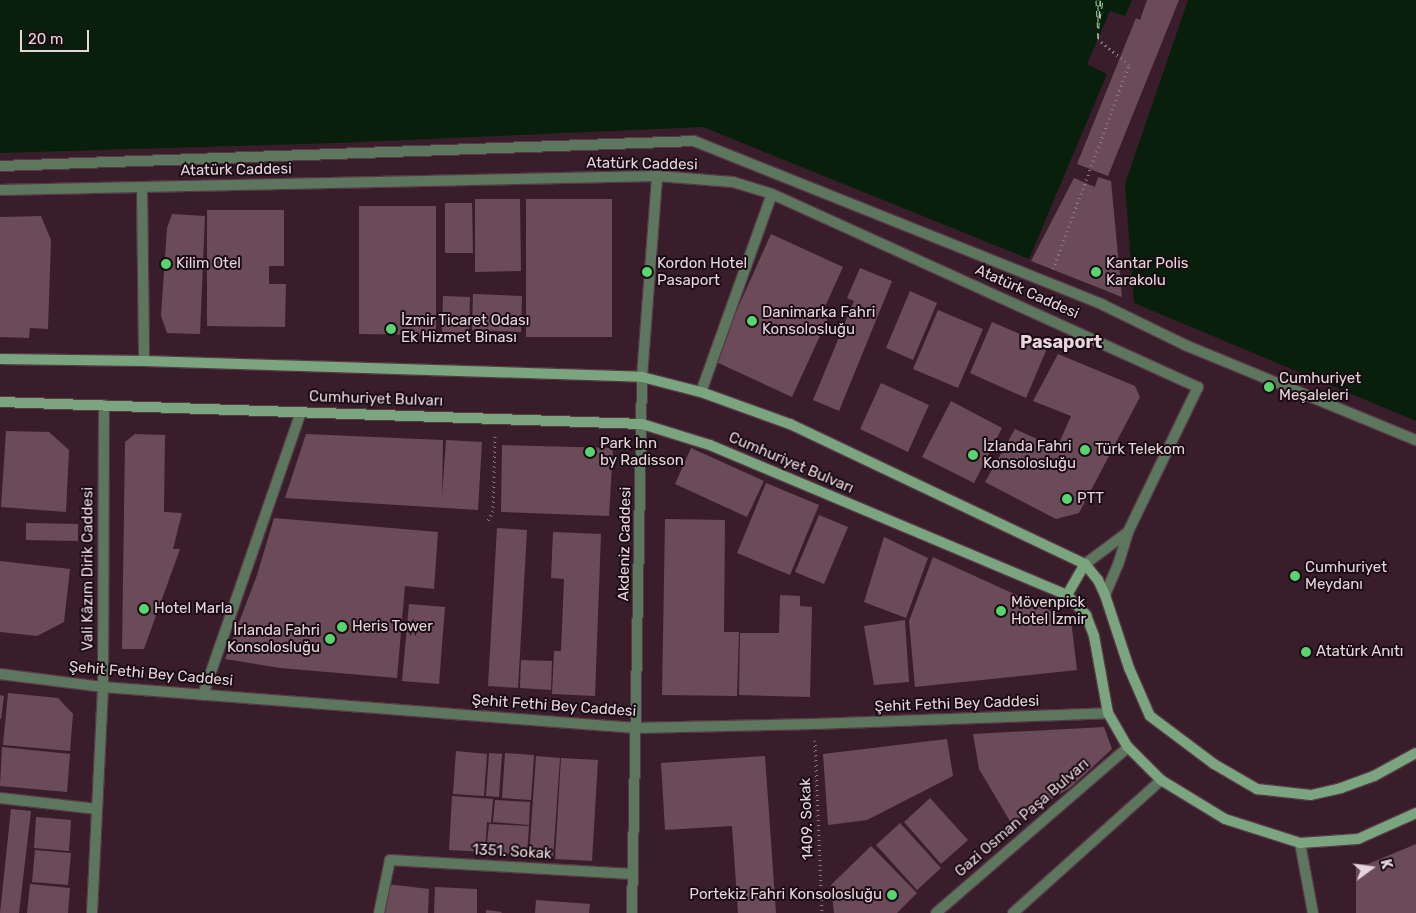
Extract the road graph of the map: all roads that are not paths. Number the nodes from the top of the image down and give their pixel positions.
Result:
1 (0, 166) edge
2 (657, 176) junction
3 (142, 188) junction
4 (0, 190) edge
5 (772, 194) junction
6 (0, 359) edge
7 (144, 361) junction
8 (642, 377) junction
9 (701, 392) junction
10 (0, 402) edge
11 (104, 405) junction
12 (301, 412) junction
13 (642, 424) junction
14 (1416, 440) edge
15 (1128, 532) junction
16 (1085, 564) junction
17 (1067, 595) junction
18 (1105, 595) junction
19 (0, 674) edge
20 (103, 686) junction
21 (203, 695) junction
22 (1108, 713) junction
23 (636, 728) junction
24 (1128, 747) junction
25 (1416, 752) edge
26 (1161, 780) junction
27 (0, 798) edge
28 (96, 809) junction
29 (1416, 812) edge
30 (1300, 843) junction
31 (633, 874) junction
32 (92, 913) edge
33 (379, 913) edge
34 (632, 913) edge
35 (936, 913) edge
36 (1013, 913) edge
37 (1313, 913) edge

1 - 14 street
2 - 3 street, Atatürk Caddesi
2 - 5 street, Atatürk Caddesi
2 - 8 street, Akdeniz Caddesi
3 - 4 street, Atatürk Caddesi
3 - 7 street
5 - 9 street
5 - 15 street, Atatürk Caddesi
6 - 7 main road, Cumhuriyet Bulvarı
7 - 8 main road, Cumhuriyet Bulvarı
8 - 9 main road, Cumhuriyet Bulvarı
8 - 13 street, Akdeniz Caddesi
9 - 16 main road, Cumhuriyet Bulvarı
10 - 11 main road, Cumhuriyet Bulvarı
11 - 12 main road, Cumhuriyet Bulvarı
11 - 20 street, Vali Kâzım Dirik Caddesi
12 - 13 main road, Cumhuriyet Bulvarı
12 - 21 street
13 - 17 main road, Cumhuriyet Bulvarı
13 - 23 street, Akdeniz Caddesi
15 - 16 street, Atatürk Caddesi
15 - 18 street, Atatürk Caddesi
16 - 17 main road
16 - 18 main road, Cumhuriyet Bulvarı
17 - 22 main road, Cumhuriyet Bulvarı
18 - 25 main road, Cumhuriyet Bulvarı
19 - 20 street, Şehit Fethi Bey Caddesi
20 - 21 street, Şehit Fethi Bey Caddesi
20 - 28 street, Vali Kâzım Dirik Caddesi
21 - 23 street, Şehit Fethi Bey Caddesi
22 - 23 street, Şehit Fethi Bey Caddesi
22 - 24 main road, Cumhuriyet Bulvarı
23 - 31 street, Akdeniz Caddesi
24 - 26 main road, Cumhuriyet Bulvarı
24 - 35 street, Gazi Osman Paşa Bulvarı
26 - 30 main road, Cumhuriyet Bulvarı
26 - 36 street
27 - 28 street
28 - 32 street, Vali Kâzım Dirik Caddesi
29 - 30 main road, Cumhuriyet Bulvarı
30 - 37 street
31 - 33 street, 1351. Sokak
31 - 34 street, Akdeniz Caddesi

